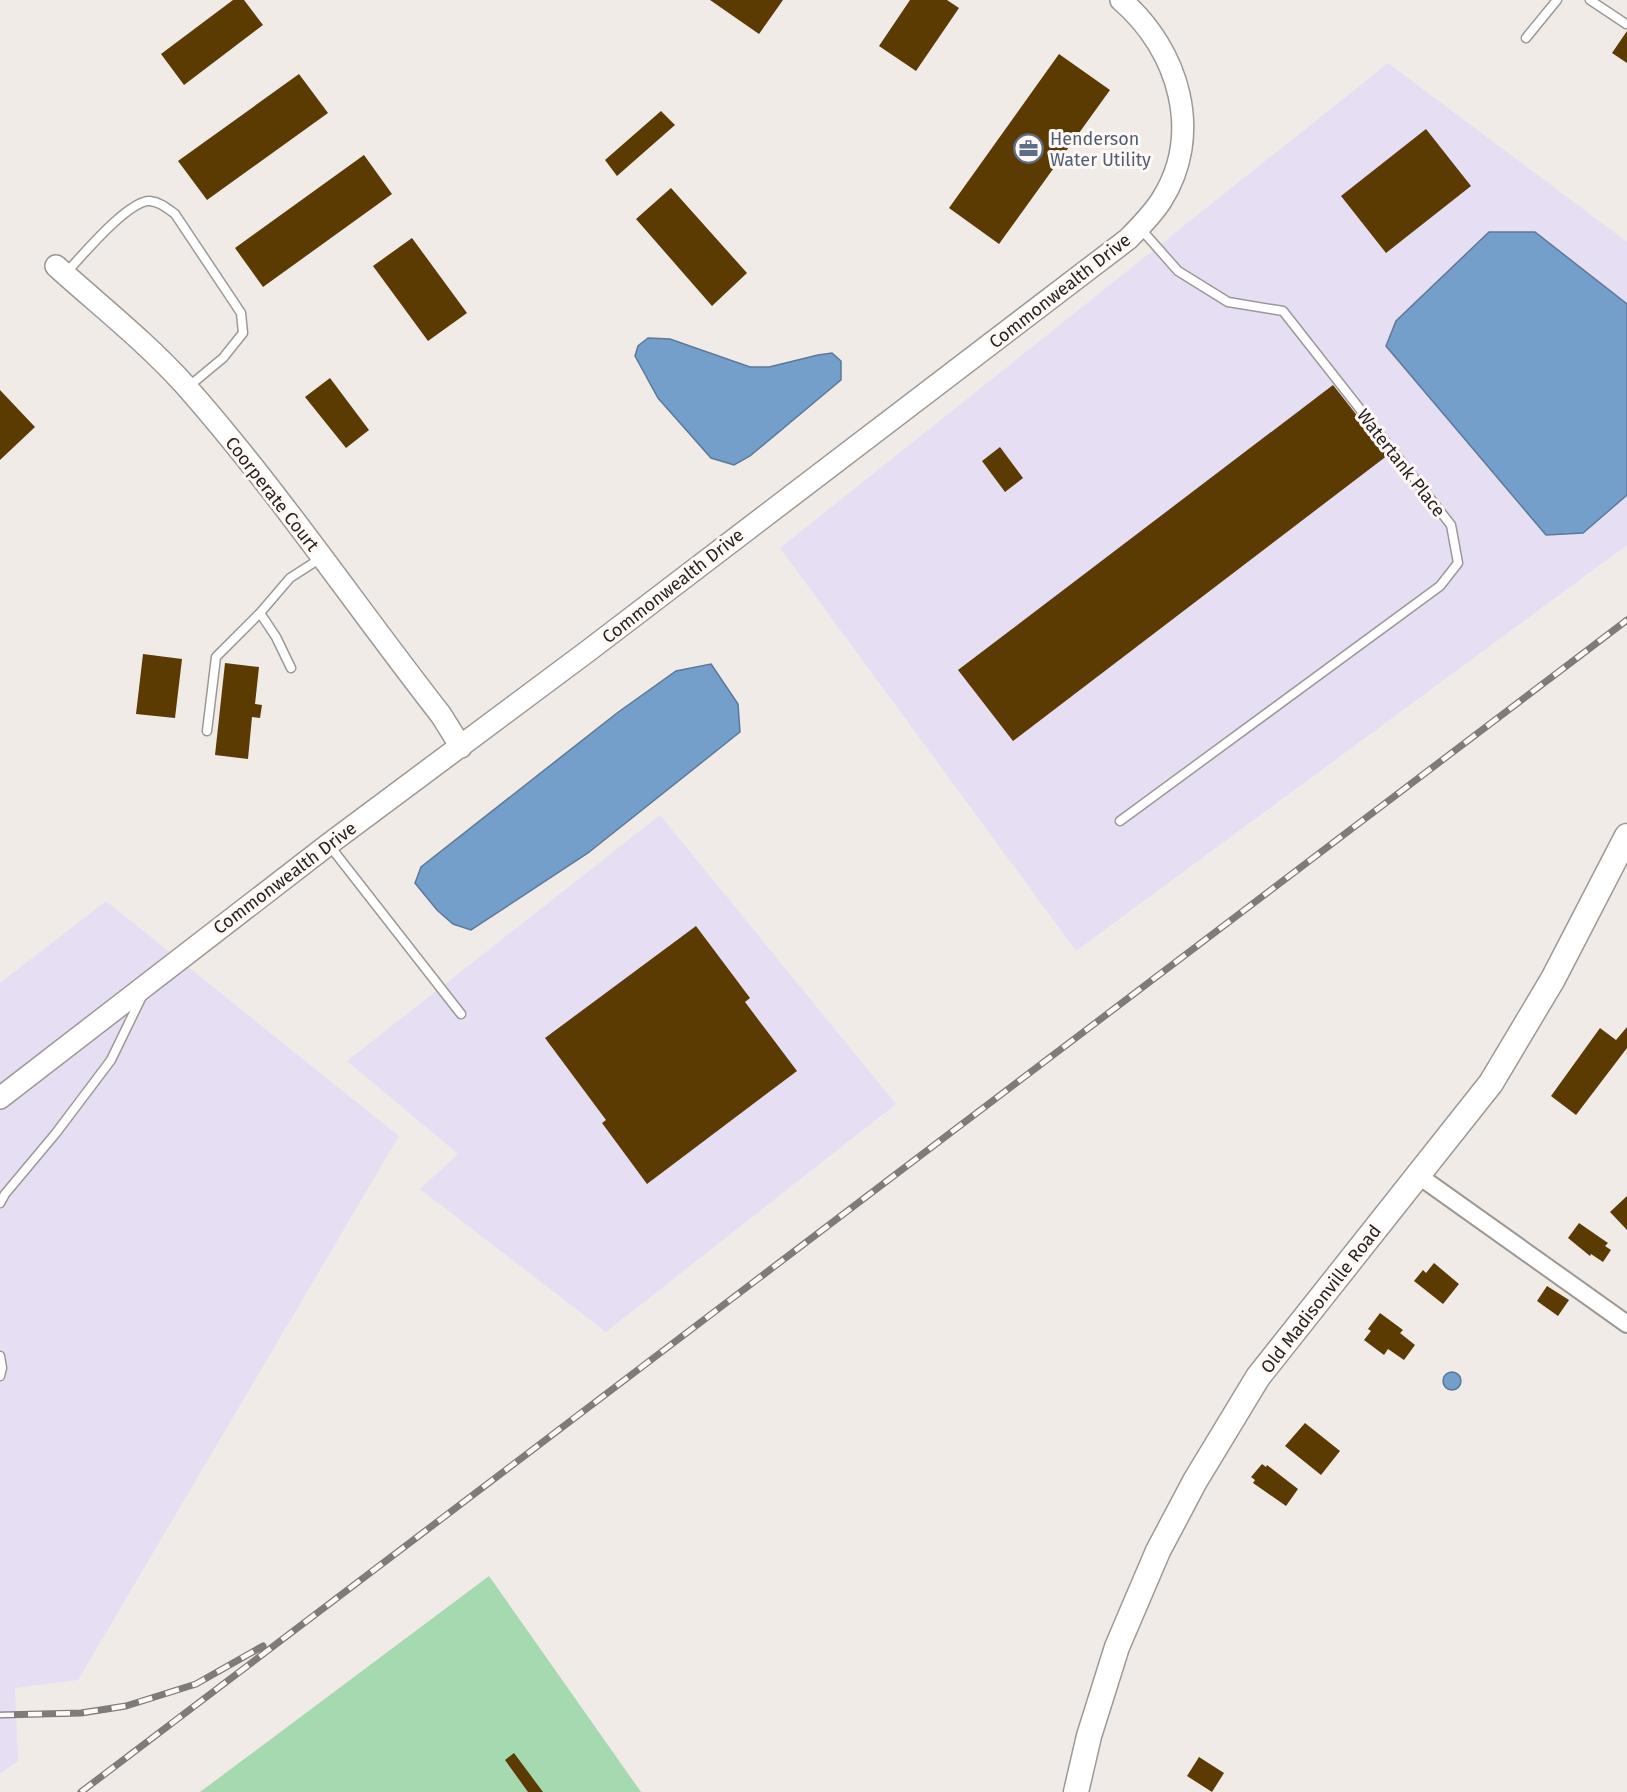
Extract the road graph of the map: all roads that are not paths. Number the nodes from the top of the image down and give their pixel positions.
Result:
1 (1121, 0) edge
2 (1557, 0) edge
3 (1590, 0) edge
4 (1626, 24) edge
5 (1526, 39) dead end
6 (1140, 227) junction
7 (61, 270) joint
8 (187, 388) junction
9 (321, 558) junction
10 (260, 612) junction
11 (291, 668) dead end
12 (207, 731) dead end
13 (461, 747) junction
14 (1120, 821) dead end
15 (1627, 836) edge
16 (328, 844) junction
17 (149, 983) junction
18 (461, 1014) dead end
19 (0, 1098) edge
20 (1419, 1176) junction
21 (0, 1203) edge
22 (1627, 1324) edge
23 (0, 1356) edge
24 (0, 1376) edge
25 (1076, 1792) edge

1 - 6 street, Commonwealth Drive
2 - 5 lane
3 - 4 lane
6 - 13 street, Commonwealth Drive
6 - 14 lane, Watertank Place
7 - 8 street, Coorperate Court
7 - 8 lane
8 - 9 street, Coorperate Court
9 - 10 lane
9 - 13 street, Coorperate Court
10 - 11 lane
10 - 12 lane
13 - 16 street, Commonwealth Drive
15 - 20 main road, Old Madisonville Road
16 - 17 street, Commonwealth Drive
16 - 18 lane
17 - 19 street, Commonwealth Drive
17 - 21 lane
20 - 22 street
20 - 25 main road, Old Madisonville Road
23 - 24 lane

